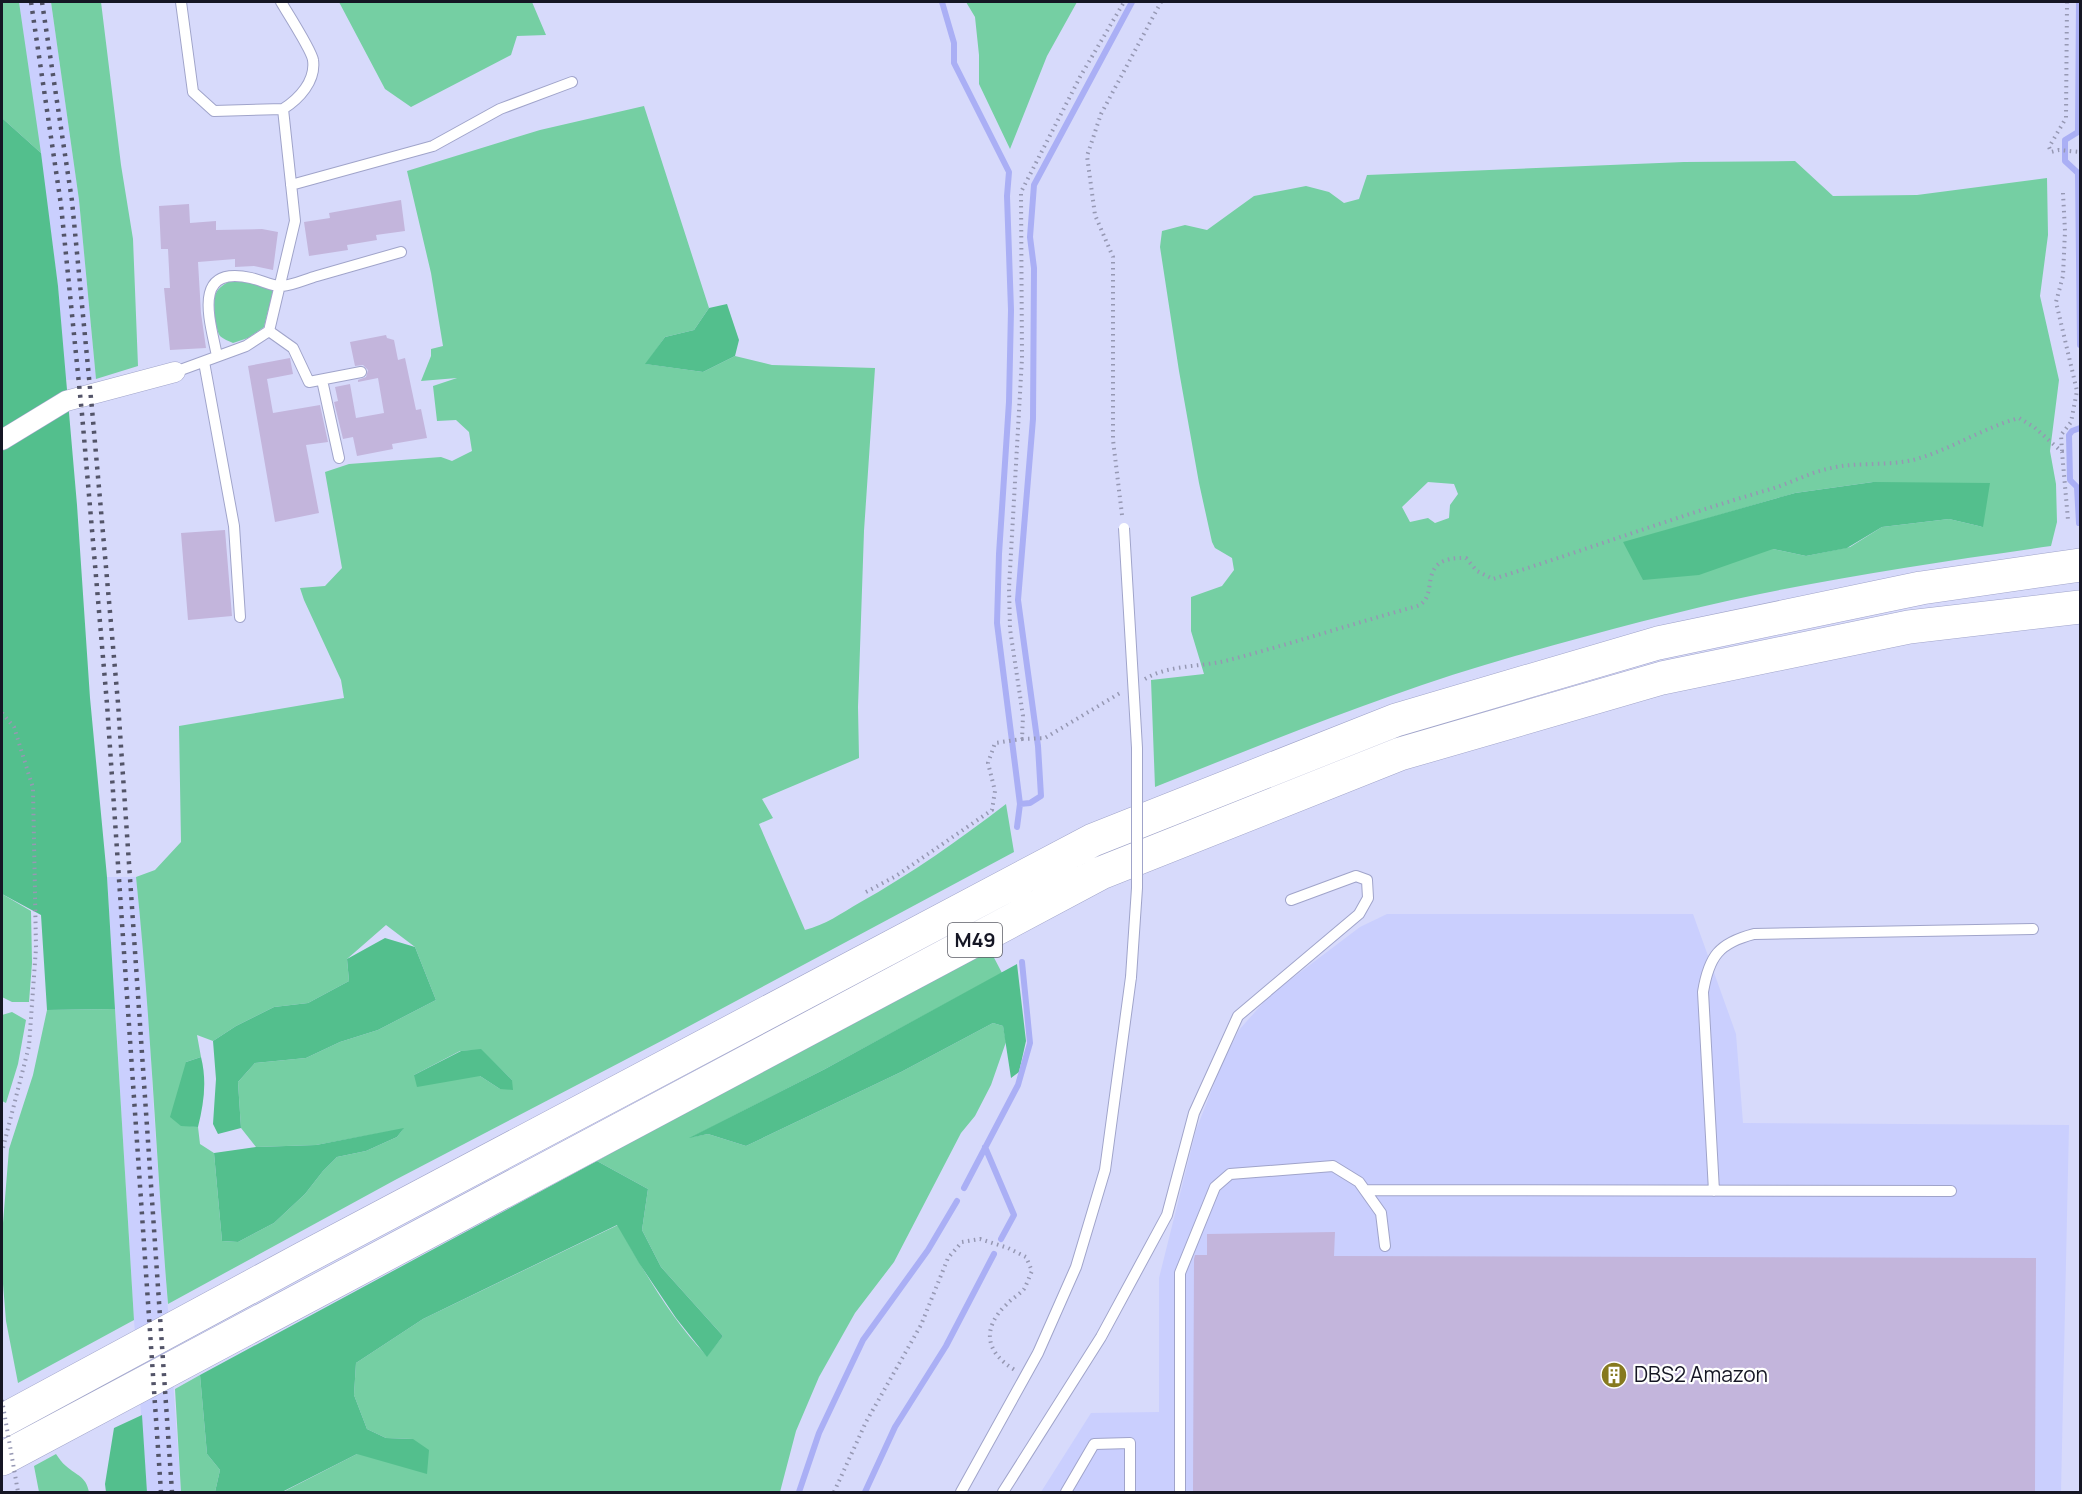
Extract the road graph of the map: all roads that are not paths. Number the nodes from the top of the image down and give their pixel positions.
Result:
1 (181, 2) edge
2 (281, 2) edge
3 (572, 82) dead end
4 (283, 109) junction
5 (291, 185) junction
6 (401, 252) dead end
7 (280, 287) junction
8 (269, 331) junction
9 (217, 356) junction
10 (204, 362) junction
11 (175, 372) joint
12 (361, 372) dead end
13 (322, 380) junction
14 (2, 440) edge
15 (339, 458) dead end
16 (1124, 528) road end
17 (2080, 565) edge
18 (2080, 607) edge
19 (240, 617) dead end
20 (1291, 900) dead end
21 (2033, 929) dead end
22 (1365, 1190) junction
23 (1714, 1191) junction
24 (1951, 1191) dead end
25 (1385, 1246) dead end
26 (2, 1421) edge
27 (2, 1459) edge
28 (961, 1492) edge
29 (1003, 1492) edge
30 (1066, 1492) edge
31 (1130, 1492) edge
32 (1179, 1492) edge

1 - 4 lane
2 - 4 lane
3 - 5 lane
4 - 5 lane
5 - 7 lane
6 - 7 lane
7 - 8 lane
7 - 9 lane
8 - 9 lane
8 - 13 lane
9 - 10 lane
10 - 11 lane
10 - 19 lane
11 - 14 street
12 - 13 lane
13 - 15 lane
16 - 28 lane, bridge
17 - 26 highway, M49
18 - 27 highway, M49
20 - 29 lane
21 - 23 lane
22 - 23 lane
22 - 25 lane
22 - 32 lane
23 - 24 lane
30 - 31 lane

